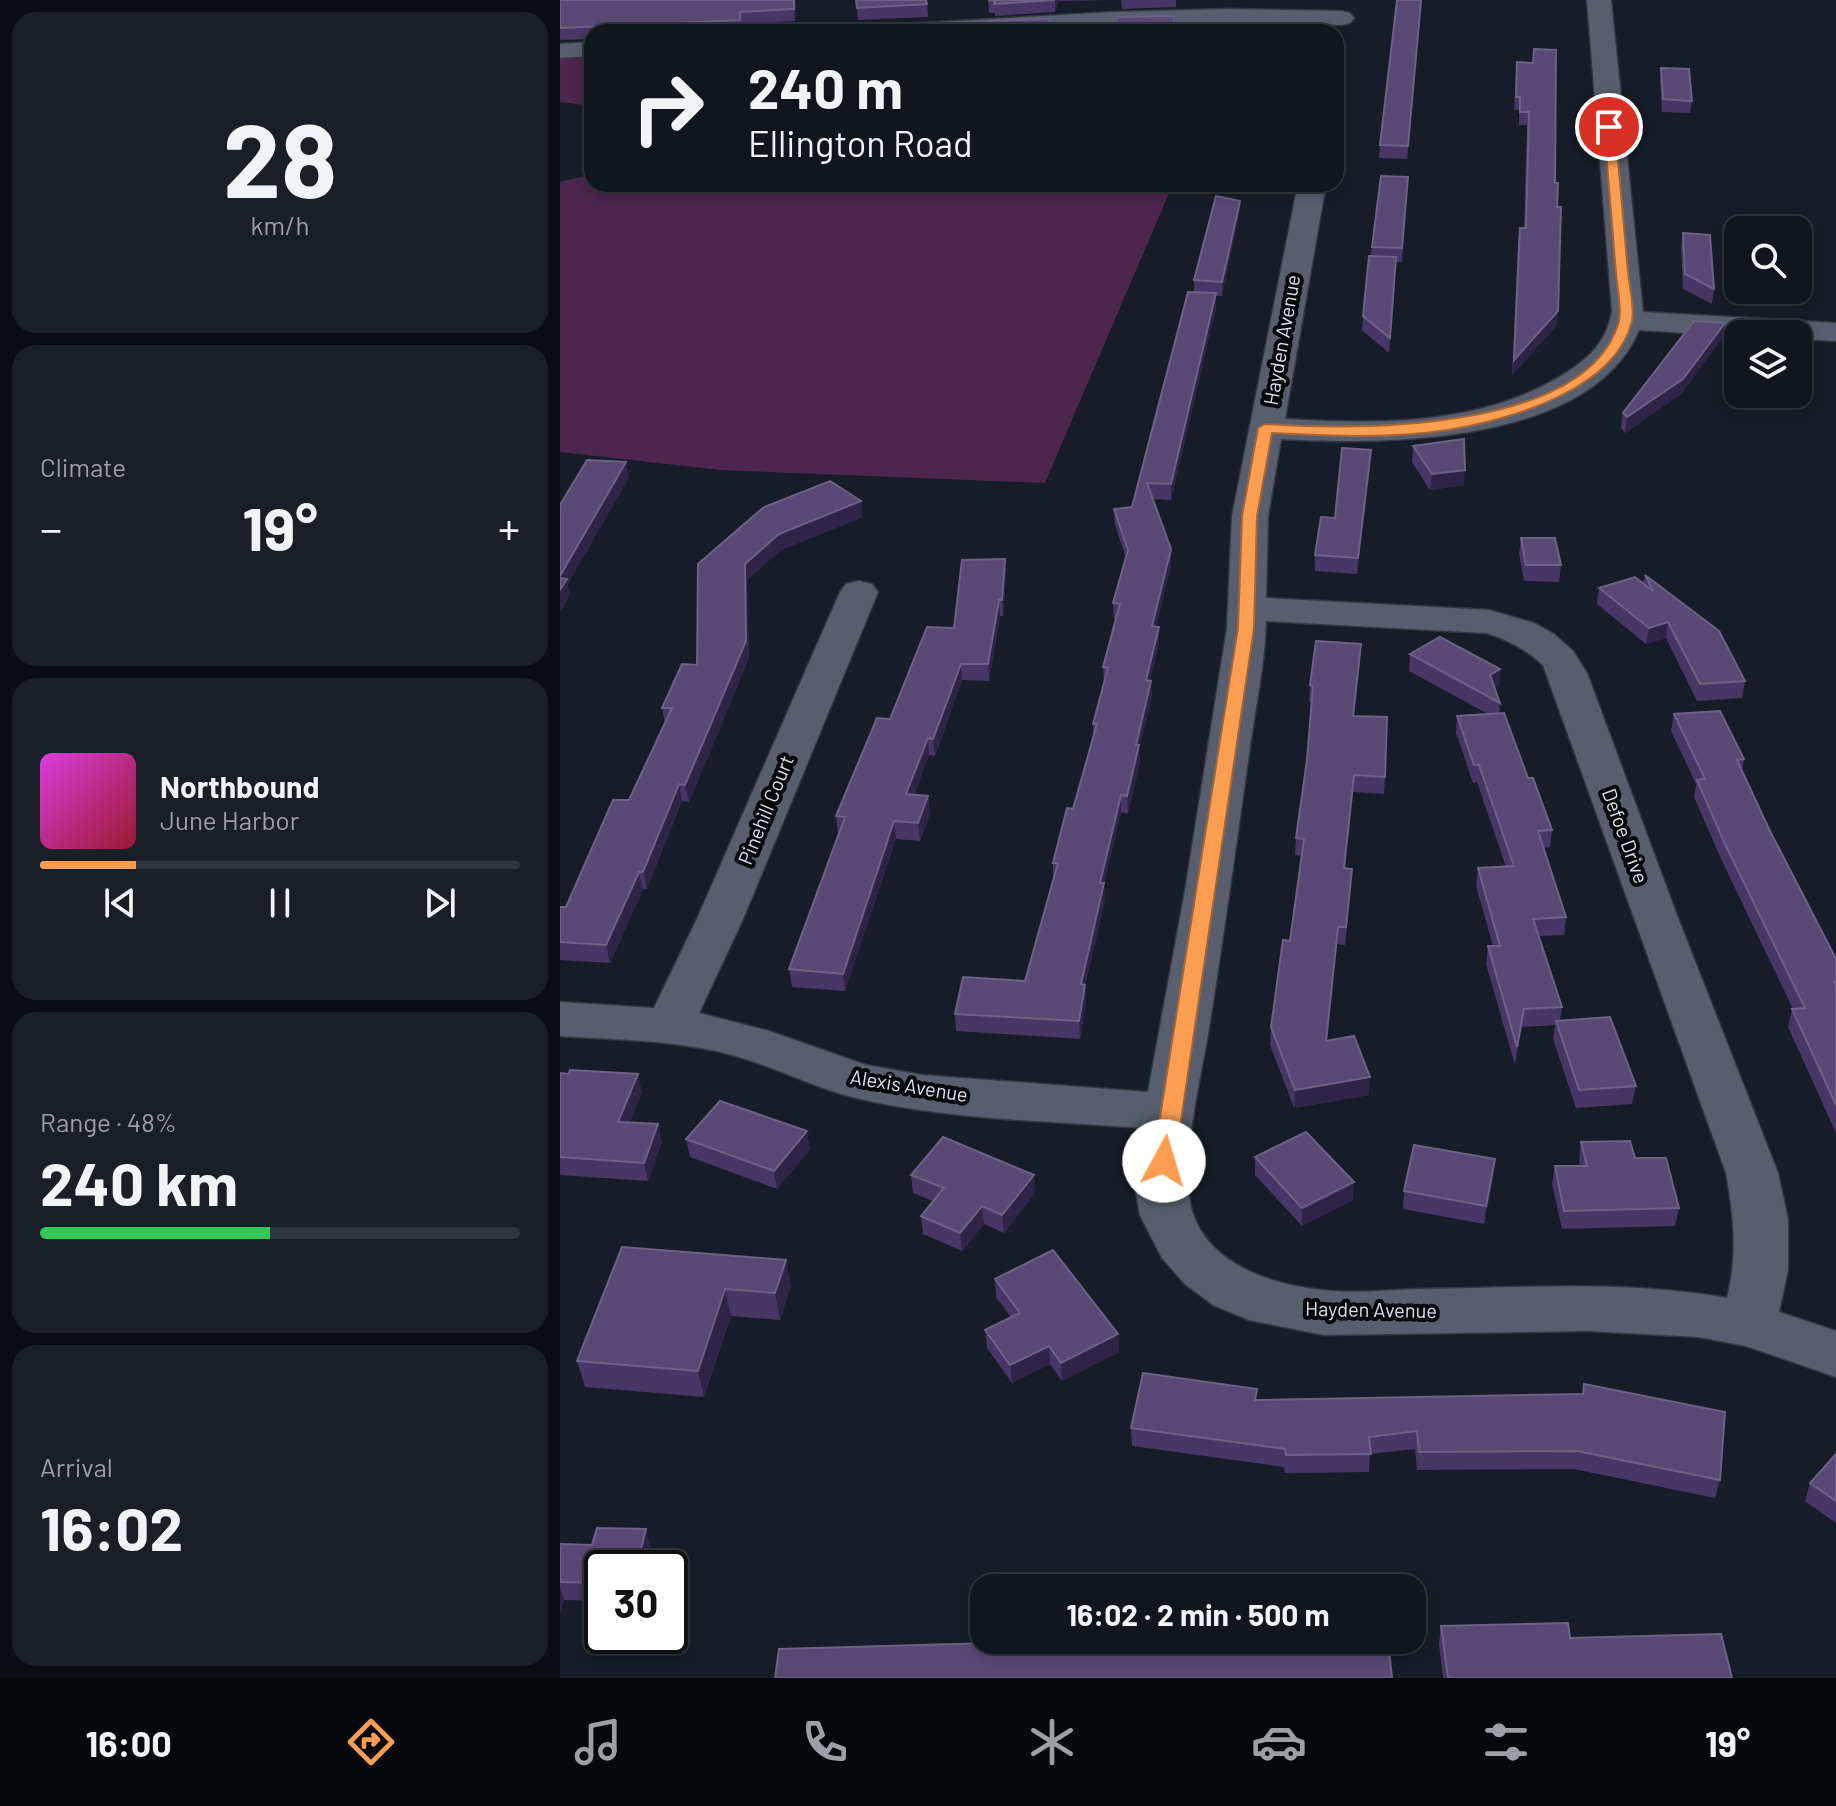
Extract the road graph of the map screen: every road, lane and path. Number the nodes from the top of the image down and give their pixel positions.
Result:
1 (960, 0) edge
2 (1599, 0) edge
3 (1342, 20) edge
4 (958, 24) edge
5 (1045, 24) edge
6 (584, 50) edge
7 (560, 51) edge
8 (1310, 192) edge
9 (1626, 320) junction
10 (1836, 332) edge
11 (1265, 428) junction
12 (859, 592) dead end
13 (1246, 608) junction
14 (560, 1019) edge
15 (669, 1026) junction
16 (1170, 1112) junction
17 (1748, 1324) junction
18 (1836, 1354) edge

1 - 4 street
2 - 9 street
3 - 5 street
6 - 7 street
8 - 11 street, Hayden Avenue
9 - 10 street
9 - 11 street
11 - 13 street, Hayden Avenue
12 - 15 street, Pinehill Court
13 - 16 street, Hayden Avenue
13 - 17 street, Defoe Drive
14 - 15 street, Alexis Avenue
15 - 16 street, Alexis Avenue
16 - 17 street, Hayden Avenue
17 - 18 street, Hayden Avenue

